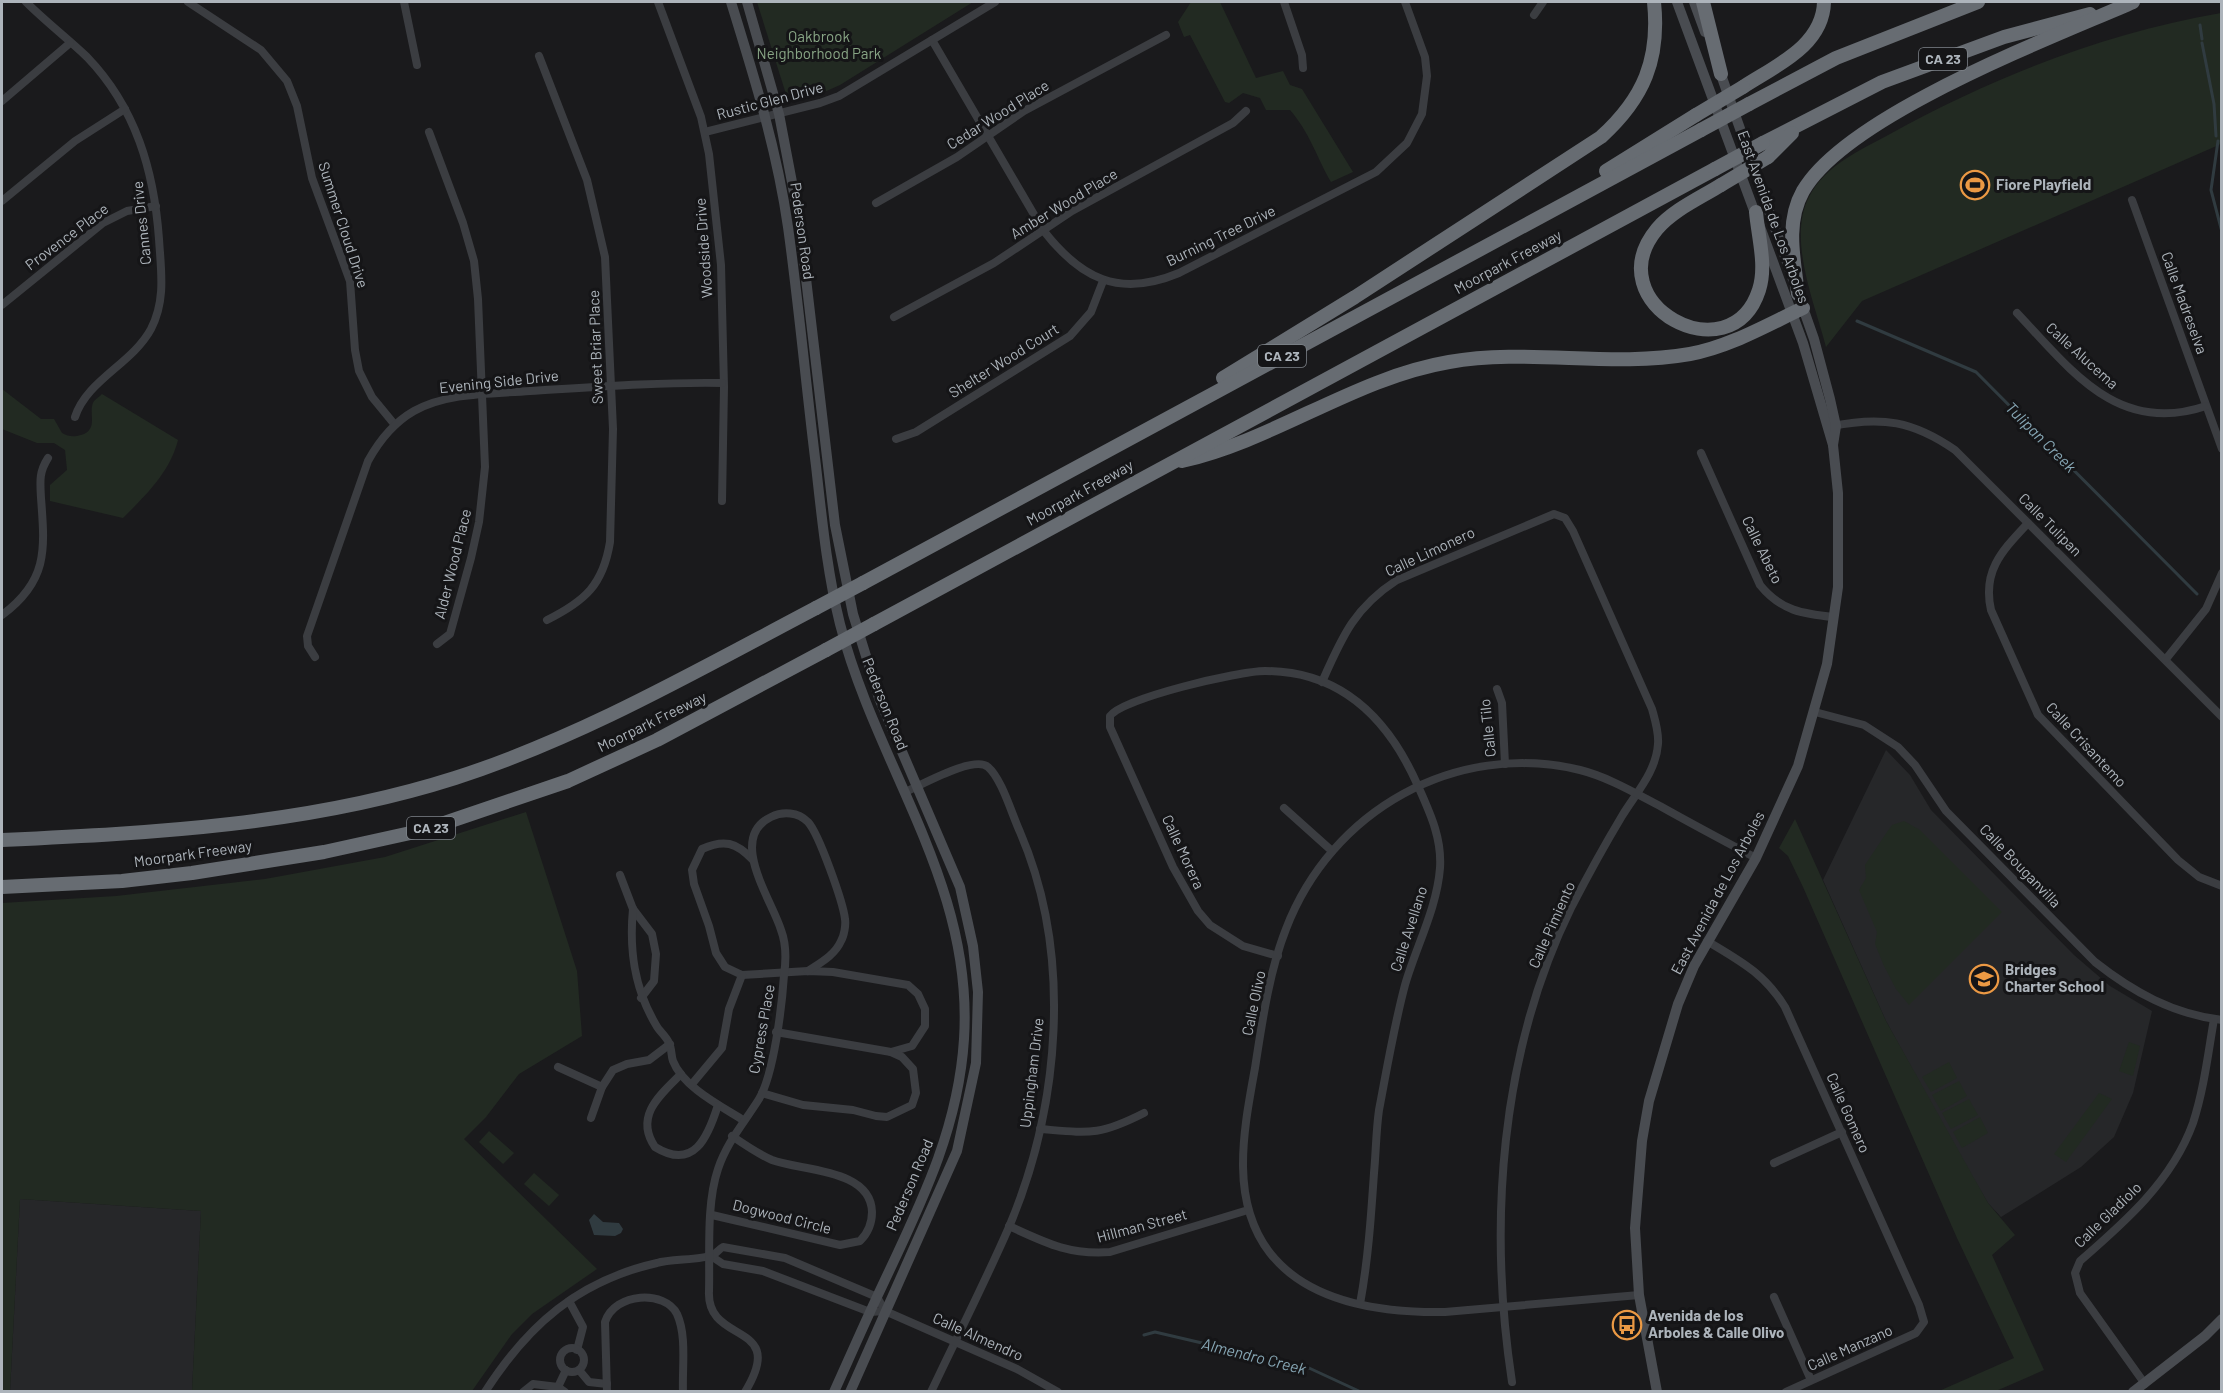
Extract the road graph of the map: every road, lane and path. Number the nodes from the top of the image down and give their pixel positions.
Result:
1 (26, 2) edge
2 (188, 2) edge
3 (404, 2) edge
4 (658, 2) edge
5 (731, 2) edge
6 (747, 2) edge
7 (995, 2) edge
8 (1284, 2) edge
9 (1404, 2) edge
10 (1543, 2) edge
11 (1654, 2) edge
12 (1677, 2) edge
13 (1694, 2) edge
14 (1703, 2) edge
15 (1824, 2) edge
16 (1978, 2) edge
17 (2134, 2) edge
18 (1534, 15) dead end
19 (1166, 34) dead end
20 (932, 39) junction
21 (70, 43) junction
22 (539, 56) dead end
23 (417, 65) dead end
24 (1303, 68) dead end
25 (1721, 74) junction
26 (2, 101) edge
27 (125, 109) junction
28 (1246, 111) dead end
29 (778, 114) junction
30 (766, 117) junction
31 (1798, 127) junction
32 (429, 132) dead end
33 (705, 132) junction
34 (988, 135) junction
35 (2132, 200) dead end
36 (2, 201) edge
37 (876, 202) dead end
38 (156, 206) junction
39 (1756, 212) junction
40 (1043, 230) junction
41 (1508, 233) junction
42 (1103, 281) junction
43 (1798, 294) junction
44 (2, 305) edge
45 (1798, 310) junction
46 (2017, 313) dead end
47 (894, 318) dead end
48 (722, 382) junction
49 (609, 385) junction
50 (480, 395) junction
51 (2206, 406) junction
52 (75, 417) dead end
53 (394, 425) junction
54 (1831, 427) junction
55 (896, 439) dead end
56 (2222, 449) edge
57 (1701, 453) dead end
58 (48, 458) dead end
59 (1094, 458) junction
60 (1165, 465) junction
61 (722, 501) dead end
62 (1560, 515) joint
63 (2028, 523) junction
64 (2222, 573) edge
65 (2, 615) edge
66 (1834, 617) junction
67 (547, 621) dead end
68 (437, 644) dead end
69 (315, 657) dead end
70 (2166, 660) junction
71 (1322, 682) junction
72 (1497, 688) dead end
73 (1815, 712) junction
74 (1110, 716) joint
75 (2222, 717) edge
76 (1505, 764) junction
77 (1418, 785) junction
78 (918, 787) junction
79 (905, 792) junction
80 (1637, 794) junction
81 (1284, 808) dead end
82 (2, 838) edge
83 (1332, 851) junction
84 (1756, 858) junction
85 (753, 860) junction
86 (620, 875) dead end
87 (2222, 886) edge
88 (2, 887) edge
89 (633, 909) junction
90 (1707, 941) junction
91 (1278, 956) junction
92 (808, 971) junction
93 (785, 973) junction
94 (742, 975) junction
95 (642, 998) junction
96 (2218, 1019) edge
97 (776, 1032) junction
98 (670, 1044) junction
99 (891, 1052) junction
100 (558, 1067) dead end
101 (681, 1074) junction
102 (692, 1084) junction
103 (602, 1087) junction
104 (762, 1093) junction
105 (718, 1105) junction
106 (1144, 1113) dead end
107 (591, 1118) dead end
108 (743, 1120) junction
109 (1040, 1129) junction
110 (1842, 1132) junction
111 (732, 1136) junction
112 (1774, 1163) dead end
113 (1248, 1210) junction
114 (712, 1215) junction
115 (1009, 1226) junction
116 (711, 1256) junction
117 (1640, 1295) junction
118 (877, 1297) junction
119 (1774, 1297) dead end
120 (569, 1300) junction
121 (1360, 1304) junction
122 (1503, 1307) junction
123 (885, 1311) junction
124 (870, 1312) junction
125 (2222, 1319) edge
126 (1924, 1326) joint
127 (955, 1341) junction
128 (577, 1350) junction
129 (566, 1370) junction
130 (579, 1370) junction
131 (1811, 1380) junction
132 (1512, 1382) dead end
133 (2145, 1384) junction
134 (607, 1388) edge
135 (561, 1389) edge
136 (485, 1392) edge
137 (523, 1392) edge
138 (682, 1392) edge
139 (745, 1392) edge
140 (834, 1392) edge
141 (850, 1392) edge
142 (931, 1392) edge
143 (1058, 1392) edge
144 (1657, 1392) edge
145 (1786, 1392) edge
146 (2133, 1392) edge

1 - 21 street, Cannes Drive
2 - 53 street, Summer Cloud Drive
3 - 23 street
4 - 33 street, Woodside Drive
5 - 30 street, Pederson Road
6 - 29 street, Pederson Road
7 - 20 street, Rustic Glen Drive
8 - 24 street
9 - 42 street, Burning Tree Drive
10 - 18 street
11 - 59 highway
12 - 39 street, East Avenida de Los Arboles
13 - 25 street, East Avenida de Los Arboles
14 - 25 highway
15 - 41 highway, bridge
16 - 41 highway, Moorpark Freeway / CA 23, bridge
17 - 31 highway, Moorpark Freeway / CA 23
17 - 43 highway
19 - 34 street, Cedar Wood Place
20 - 29 street, Rustic Glen Drive
20 - 34 street, Burning Tree Drive
21 - 26 street
21 - 27 street, Cannes Drive
22 - 49 street, Sweet Briar Place
25 - 43 street, East Avenida de Los Arboles
27 - 36 street
27 - 38 street, Cannes Drive
28 - 40 street, Amber Wood Place
29 - 30 street, Rustic Glen Drive
29 - 78 street, Pederson Road
30 - 33 street, Rustic Glen Drive
30 - 79 street, Pederson Road
31 - 39 highway, bridge
31 - 60 highway, Moorpark Freeway / CA 23, bridge
32 - 50 street, Alder Wood Place
33 - 48 street, Woodside Drive
34 - 37 street, Cedar Wood Place
34 - 40 street, Burning Tree Drive
35 - 51 street, Calle Madreselva
38 - 44 street, Provence Place
38 - 52 street, Cannes Drive
39 - 45 street, East Avenida de Los Arboles
40 - 42 street, Burning Tree Drive
40 - 47 street, Amber Wood Place
41 - 59 highway, Moorpark Freeway / CA 23
42 - 55 street, Shelter Wood Court
43 - 45 street, East Avenida de Los Arboles
45 - 54 street, East Avenida de Los Arboles
45 - 60 highway
46 - 51 street, Calle Alucema
48 - 49 street, Evening Side Drive
48 - 61 street, Woodside Drive
49 - 50 street, Evening Side Drive
49 - 67 street, Sweet Briar Place
50 - 53 street, Evening Side Drive
50 - 68 street, Alder Wood Place
51 - 56 street, Calle Madreselva
53 - 69 street, Evening Side Drive
54 - 63 street, Calle Tulipan
54 - 66 street, East Avenida de Los Arboles
57 - 66 street, Calle Abeto
58 - 65 street
59 - 82 highway, Moorpark Freeway / CA 23, bridge
60 - 88 highway, Moorpark Freeway / CA 23, bridge
62 - 71 street, Calle Limonero
62 - 80 street, Calle Pimiento
63 - 70 street, Calle Tulipan
63 - 87 street, Calle Crisantemo
64 - 70 street
66 - 73 street, East Avenida de Los Arboles
70 - 75 street, Calle Tulipan
71 - 74 street, Calle Avellano
71 - 77 street, Calle Avellano
72 - 76 street, Calle Tilo
73 - 84 street, East Avenida de Los Arboles
73 - 96 street, Calle Bouganvilla
74 - 91 street, Calle Morera
76 - 77 street, Calle Olivo
76 - 80 street, Calle Olivo
77 - 83 street, Calle Olivo
77 - 121 street, Calle Avellano
78 - 79 street, Uppingham Drive
78 - 109 street, Uppingham Drive
78 - 123 street, Pederson Road
79 - 118 street, Pederson Road
80 - 84 street, Calle Olivo
80 - 122 street, Calle Pimiento
81 - 83 street
83 - 91 street, Calle Olivo
84 - 90 street, East Avenida de Los Arboles
85 - 92 street
85 - 93 street, Cypress Place
85 - 94 street
86 - 89 street
89 - 95 street
89 - 95 street
90 - 110 street, Calle Gomero
90 - 117 street, East Avenida de Los Arboles
91 - 113 street, Calle Olivo
92 - 93 street
92 - 99 street
93 - 94 street
93 - 97 street, Cypress Place
94 - 102 street
95 - 98 street
96 - 133 street, Calle Gladiolo
97 - 99 street
97 - 104 street, Cypress Place
98 - 101 street
98 - 103 street
99 - 104 street
100 - 103 street
101 - 102 street
101 - 105 street
102 - 105 street
103 - 107 street
104 - 108 street, Cypress Place
105 - 108 street
106 - 109 street
108 - 111 street, Cypress Place
109 - 115 street, Uppingham Drive
110 - 112 street
110 - 126 street, Calle Gomero
111 - 114 street, Cypress Place
111 - 114 street, Dogwood Circle
113 - 115 street, Hillman Street
113 - 121 street, Calle Olivo
114 - 116 street, Cypress Place
115 - 127 street, Uppingham Drive
116 - 118 street
116 - 120 street
116 - 124 street
116 - 139 street, Cypress Place
117 - 122 street, Calle Olivo
117 - 144 street, East Avenida de Los Arboles
118 - 123 street
118 - 124 street, Pederson Road
119 - 131 street
120 - 128 street
120 - 136 street
121 - 122 street, Calle Olivo
122 - 132 street, Calle Pimiento
123 - 124 street
123 - 127 street, Calle Almendro
123 - 141 street, Pederson Road
124 - 140 street, Pederson Road
125 - 133 street
126 - 131 street, Calle Manzano
127 - 142 street, Uppingham Drive
127 - 143 street, Calle Almendro
128 - 129 street
128 - 130 street
129 - 130 street
129 - 135 street
130 - 134 street
131 - 145 street, Calle Manzano
133 - 146 street
134 - 138 street
135 - 137 street

